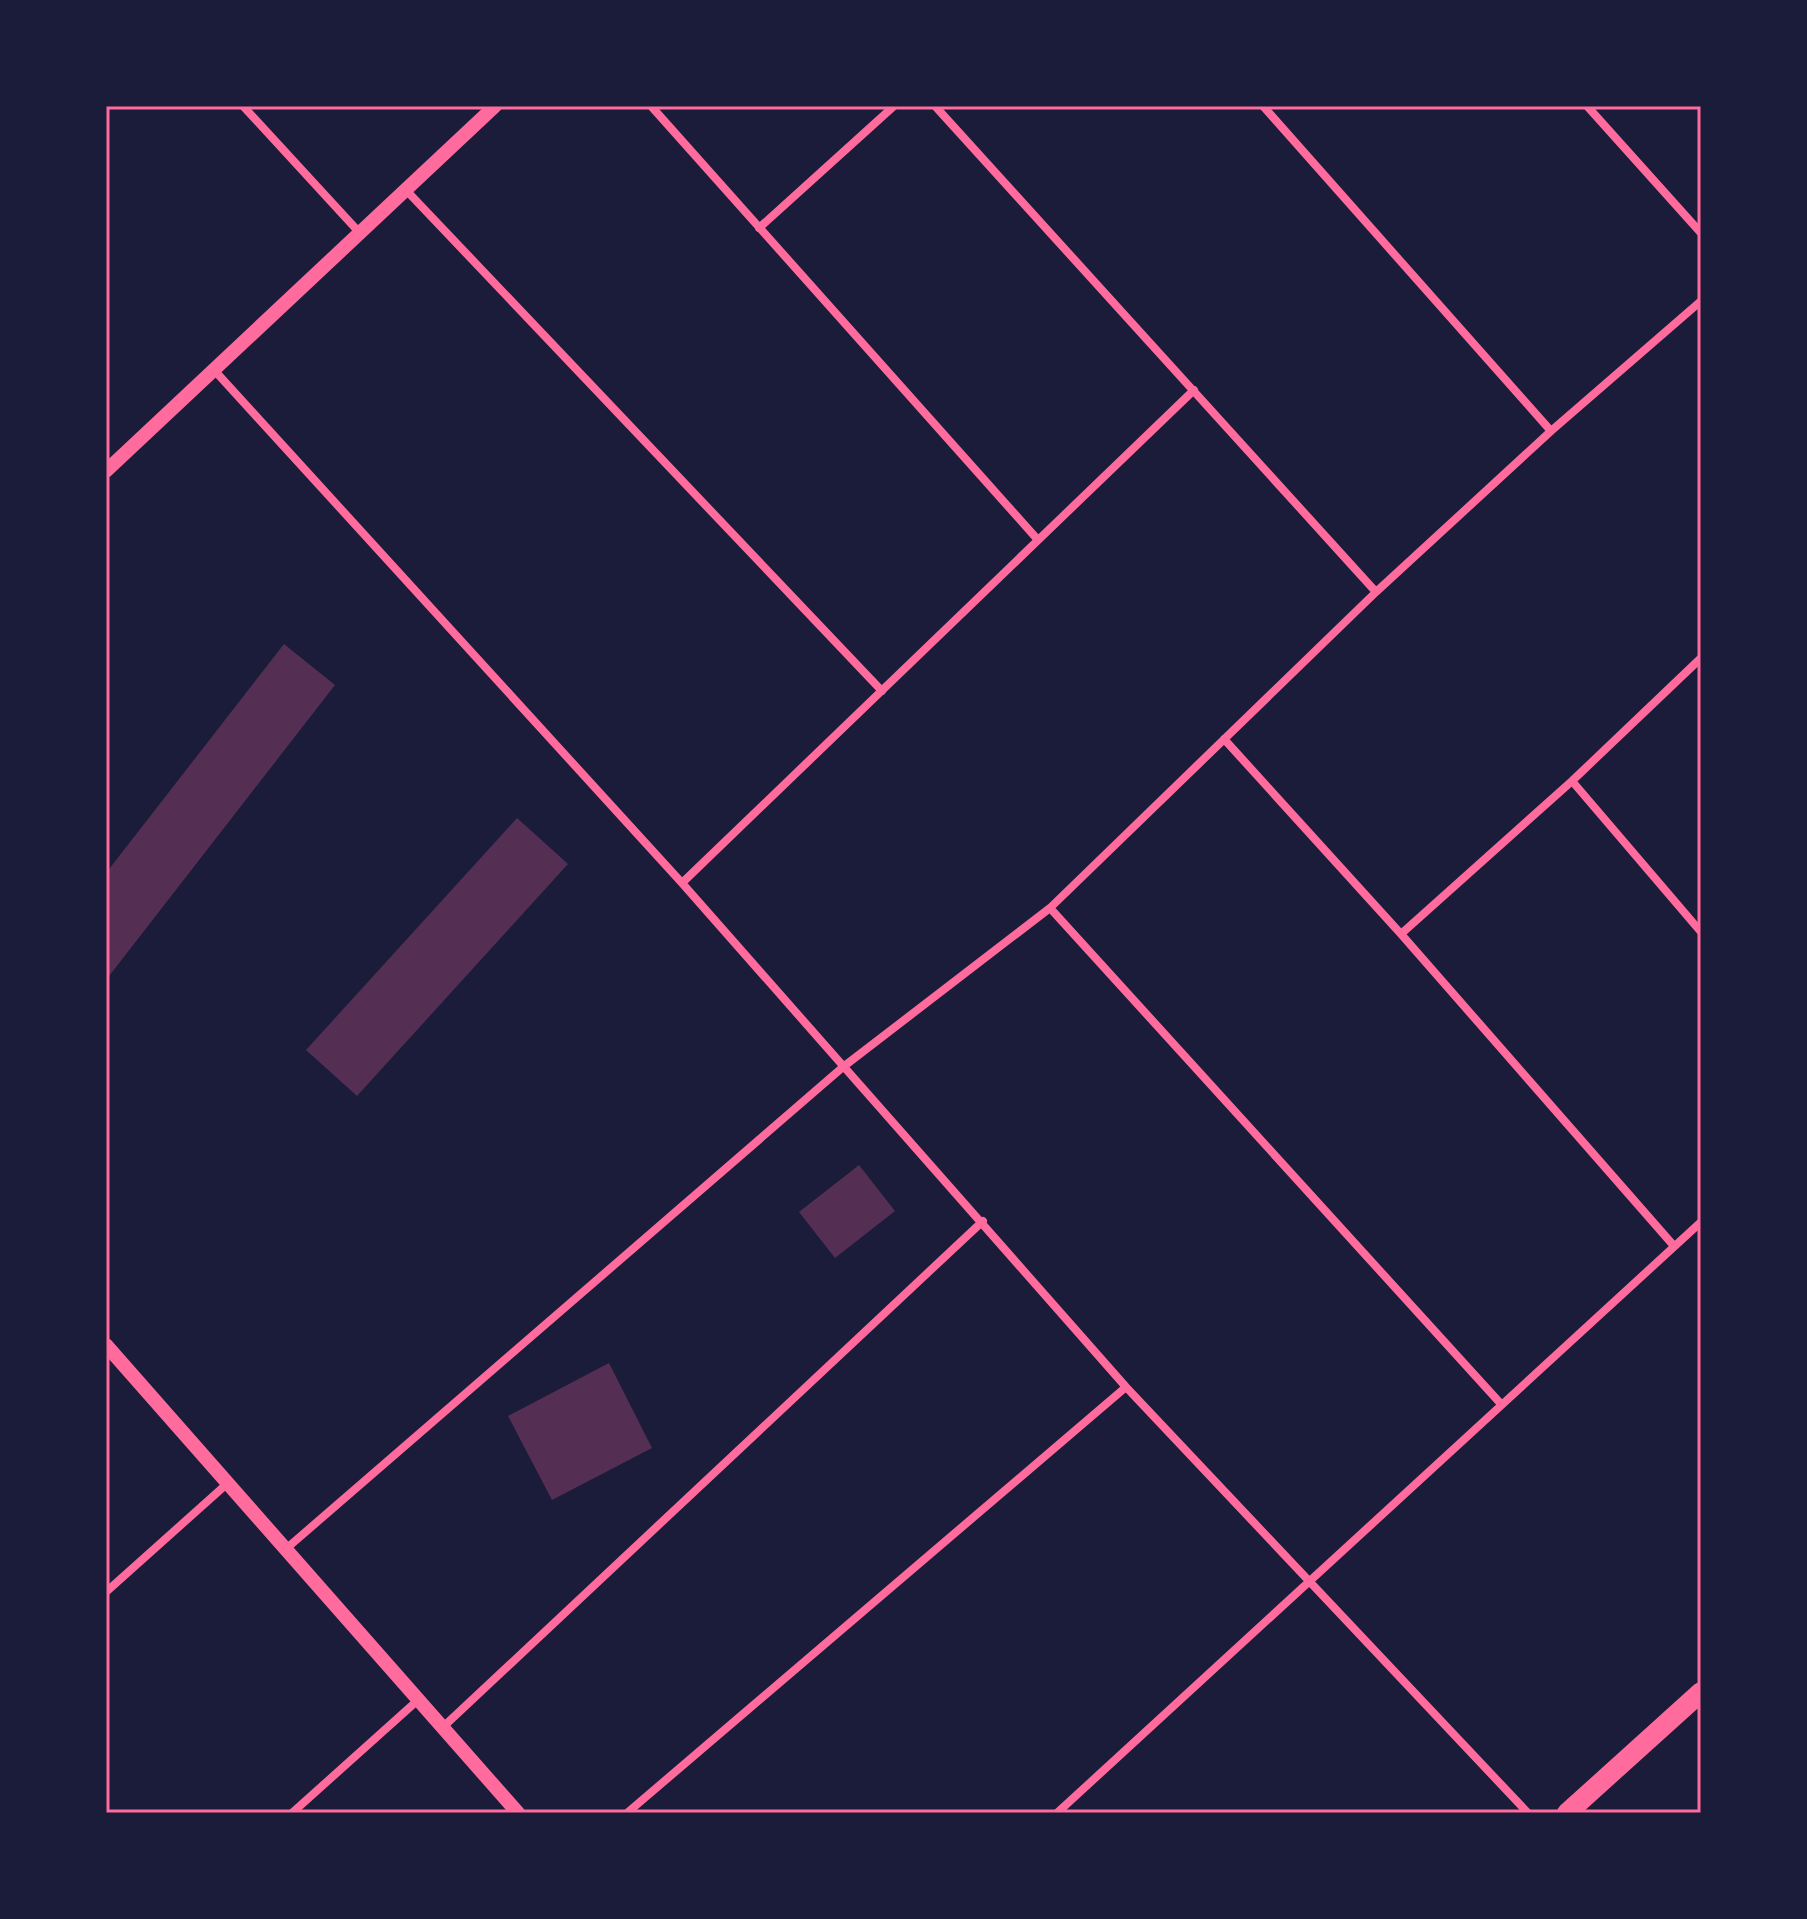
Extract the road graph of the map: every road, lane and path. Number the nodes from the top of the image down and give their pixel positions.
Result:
1 (243, 106) edge
2 (495, 106) edge
3 (651, 106) edge
4 (894, 106) edge
5 (935, 106) edge
6 (1263, 106) edge
7 (1587, 106) edge
8 (404, 189) junction
9 (759, 228) junction
10 (358, 231) junction
11 (1701, 233) edge
12 (1701, 301) edge
13 (215, 371) junction
14 (1194, 390) junction
15 (1551, 431) junction
16 (106, 471) edge
17 (1038, 540) junction
18 (1376, 592) junction
19 (1701, 658) edge
20 (882, 691) junction
21 (1224, 739) junction
22 (1572, 781) junction
23 (682, 883) junction
24 (1050, 908) junction
25 (1701, 932) edge
26 (1401, 934) junction
27 (843, 1067) junction
28 (983, 1221) junction
29 (1701, 1222) edge
30 (1674, 1246) junction
31 (106, 1345) edge
32 (1126, 1387) junction
33 (1501, 1404) junction
34 (229, 1482) junction
35 (287, 1548) junction
36 (1310, 1583) junction
37 (106, 1592) edge
38 (1701, 1692) edge
39 (418, 1700) junction
40 (442, 1728) junction
41 (292, 1813) edge
42 (518, 1813) edge
43 (627, 1813) edge
44 (1057, 1813) edge
45 (1528, 1813) edge
46 (1567, 1813) edge

1 - 10 street
2 - 8 street
3 - 9 street
4 - 9 street
5 - 14 street
6 - 15 street
7 - 11 street
8 - 10 street
8 - 20 street
9 - 17 street
10 - 13 street
12 - 15 street
13 - 16 street
13 - 23 street
14 - 17 street
14 - 18 street
15 - 18 street
17 - 20 street
18 - 21 street
19 - 22 street
20 - 23 street
21 - 24 street
21 - 26 street
22 - 25 street
22 - 26 street
23 - 27 street
24 - 27 street
24 - 33 street
26 - 30 street
27 - 28 street
27 - 35 street
28 - 32 street
28 - 40 street
29 - 30 street
30 - 33 street
31 - 34 street
32 - 36 street
32 - 43 street
33 - 36 street
34 - 35 street
34 - 37 street
35 - 39 street
36 - 44 street
36 - 45 street
38 - 46 main road
39 - 40 street
39 - 41 street
40 - 42 street

